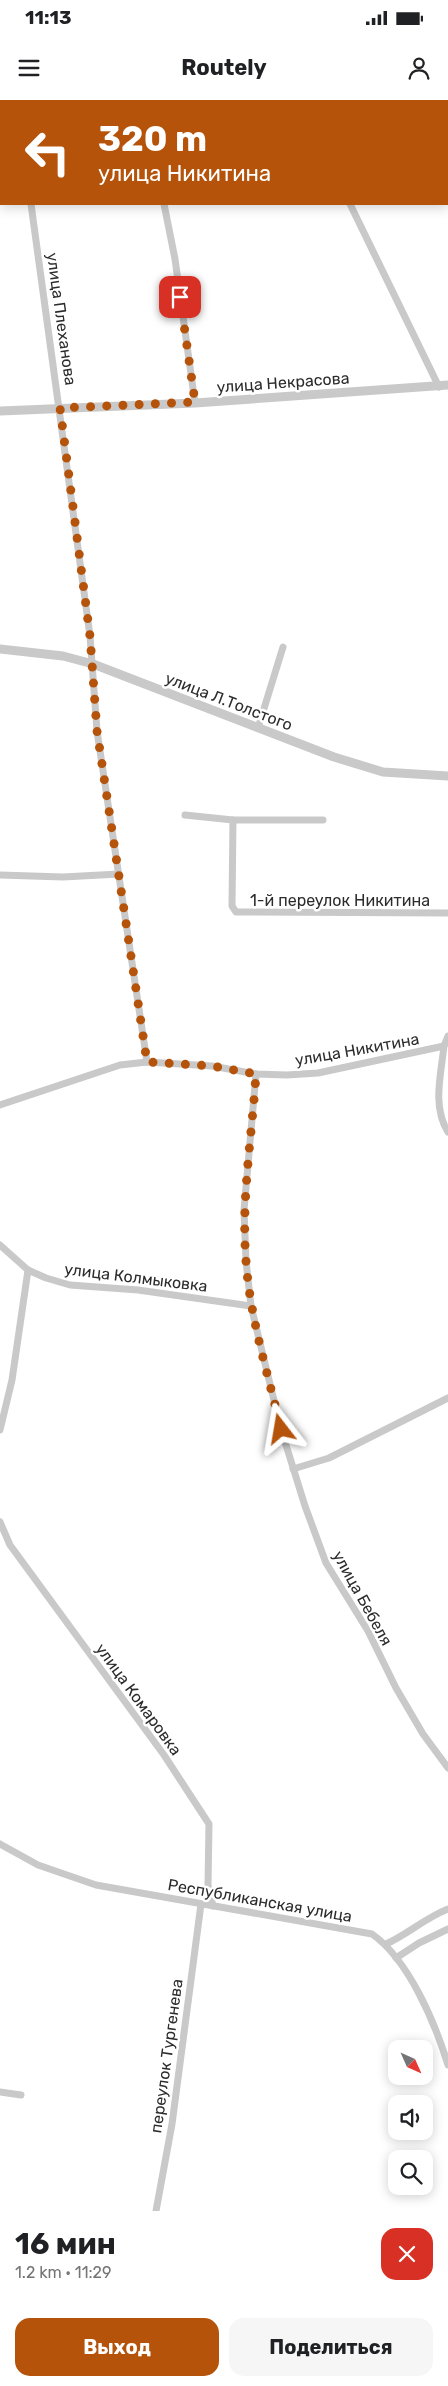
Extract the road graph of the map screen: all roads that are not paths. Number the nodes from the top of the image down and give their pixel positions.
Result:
1 (31, 205) edge
2 (164, 205) edge
3 (351, 205) edge
4 (444, 386) edge
5 (195, 402) junction
6 (60, 408) junction
7 (0, 411) edge
8 (283, 647) dead end
9 (0, 649) edge
10 (93, 664) junction
11 (258, 728) junction
12 (448, 776) edge
13 (185, 815) dead end
14 (232, 820) junction
15 (323, 820) dead end
16 (119, 874) junction
17 (0, 875) edge
18 (448, 913) edge
19 (448, 1036) edge
20 (444, 1046) junction
21 (147, 1062) junction
22 (256, 1074) junction
23 (0, 1105) edge
24 (448, 1132) edge
25 (0, 1245) edge
26 (28, 1270) junction
27 (251, 1306) junction
28 (448, 1398) edge
29 (0, 1430) edge
30 (293, 1469) junction
31 (0, 1522) edge
32 (448, 1768) edge
33 (0, 1844) edge
34 (201, 1904) junction
35 (213, 1906) junction
36 (448, 1909) edge
37 (448, 1929) edge
38 (386, 1944) junction
39 (396, 1958) junction
40 (448, 2064) edge
41 (0, 2092) edge
42 (21, 2095) dead end
43 (156, 2211) edge

1 - 6 street, улица Плеханова
2 - 5 street
3 - 4 street
4 - 5 street, улица Некрасова
5 - 6 street, улица Некрасова
6 - 7 street, улица Некрасова
6 - 10 street, улица Плеханова
8 - 11 street
9 - 10 street, улица Л.Толстого
10 - 11 street, улица Л.Толстого
10 - 16 street, улица Плеханова
11 - 12 street, улица Л.Толстого
13 - 14 street
14 - 15 street
14 - 18 street, 1-й переулок Никитина
16 - 17 street
16 - 21 street, улица Плеханова
19 - 20 street, улица Никитина
20 - 22 street, улица Никитина
20 - 24 street
21 - 22 street, улица Никитина
21 - 23 street, улица Никитина
22 - 27 street, улица Бебеля
25 - 26 street, улица Колмыковка
26 - 27 street, улица Колмыковка
26 - 29 street
27 - 30 street, улица Бебеля
28 - 30 street
30 - 32 street, улица Бебеля
31 - 35 street, улица Комаровка
33 - 34 street, Республиканская улица
34 - 35 street, Республиканская улица
34 - 43 street, переулок Тургенева
35 - 38 street, Республиканская улица
36 - 38 street
37 - 39 street
38 - 39 street, Республиканская улица
39 - 40 street, Республиканская улица
41 - 42 street

